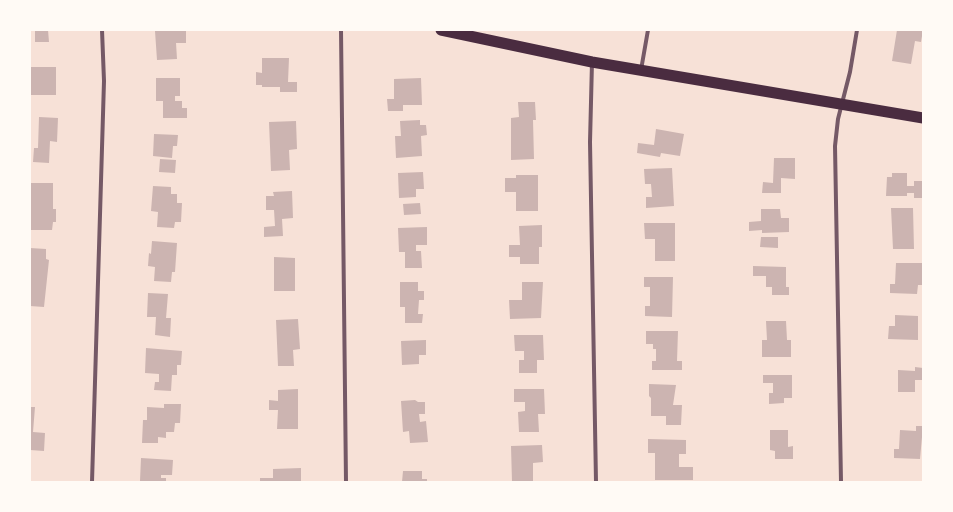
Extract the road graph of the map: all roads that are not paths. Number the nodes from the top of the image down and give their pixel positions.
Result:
1 (102, 30) edge
2 (341, 30) edge
3 (441, 30) edge
4 (648, 30) edge
5 (857, 30) edge
6 (592, 62) junction
7 (641, 71) junction
8 (842, 103) junction
9 (923, 118) edge
10 (92, 482) edge
11 (346, 482) edge
12 (596, 482) edge
13 (841, 482) edge

1 - 10 street
2 - 11 street
3 - 6 highway
4 - 7 street
5 - 8 street
6 - 7 highway
6 - 12 street
7 - 8 highway
8 - 9 highway
8 - 13 street

